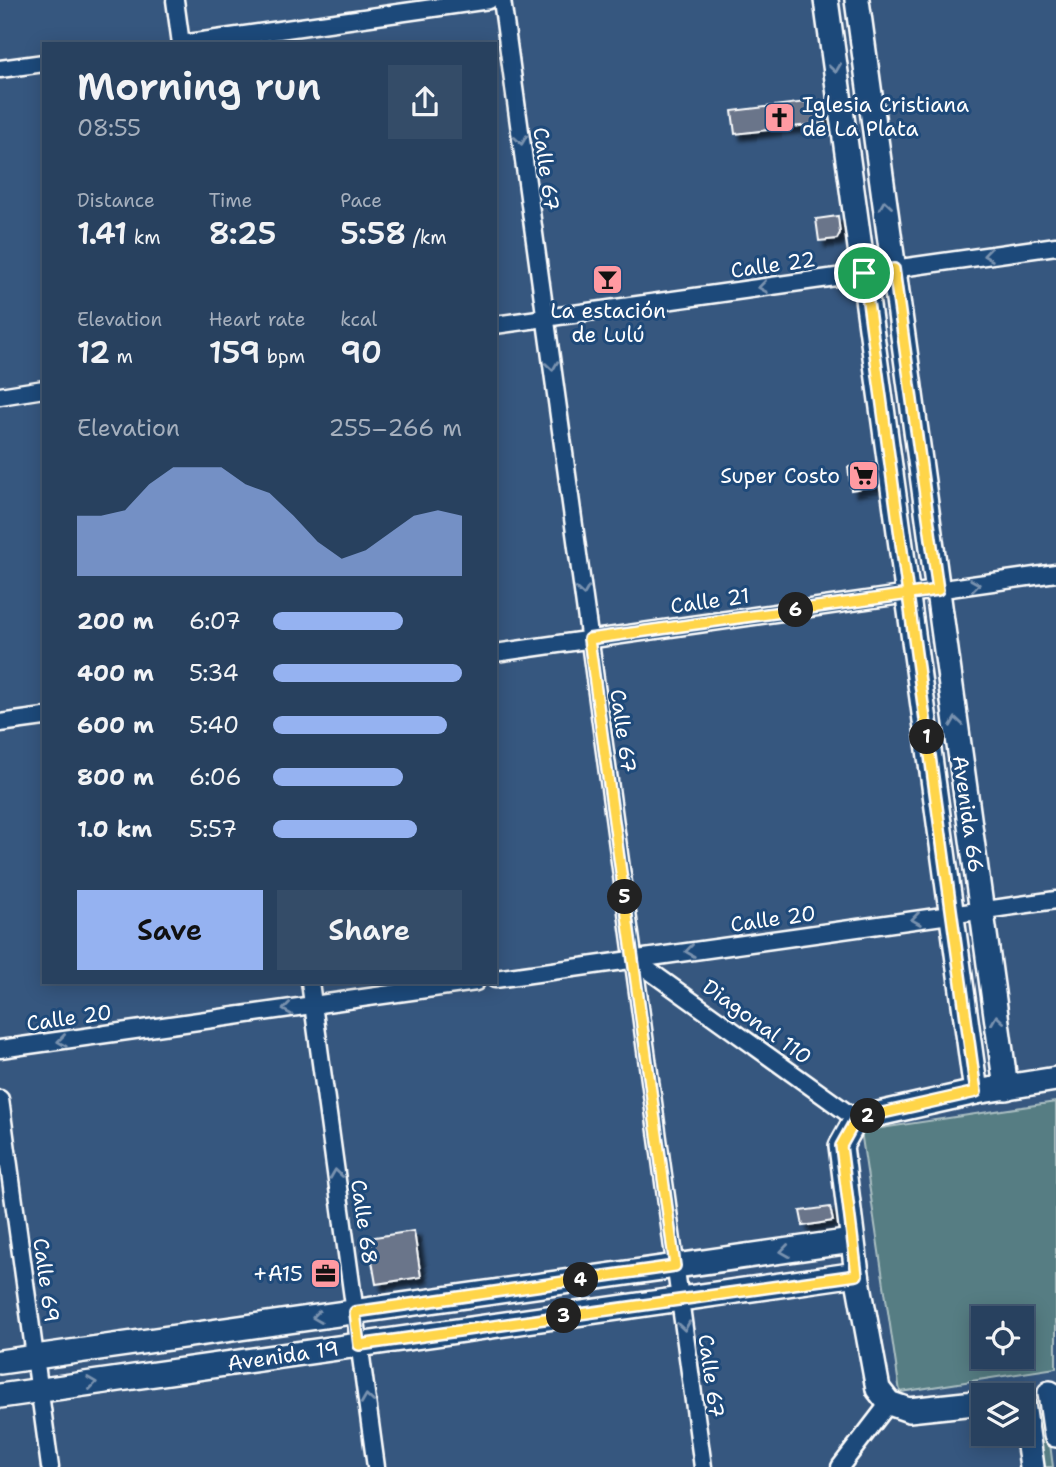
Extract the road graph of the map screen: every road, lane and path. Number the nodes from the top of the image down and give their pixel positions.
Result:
1 (175, 0) edge
2 (489, 0) edge
3 (502, 0) edge
4 (826, 0) edge
5 (857, 0) edge
6 (181, 42) edge
7 (195, 42) edge
8 (42, 63) edge
9 (0, 69) edge
10 (1056, 246) edge
11 (894, 269) junction
12 (864, 273) junction
13 (545, 318) junction
14 (497, 325) edge
15 (42, 389) edge
16 (0, 396) edge
17 (1056, 573) edge
18 (938, 590) junction
19 (907, 594) junction
20 (589, 639) junction
21 (497, 653) edge
22 (42, 717) edge
23 (0, 723) edge
24 (1056, 900) edge
25 (982, 910) junction
26 (951, 914) junction
27 (633, 960) junction
28 (497, 979) edge
29 (310, 984) edge
30 (462, 984) edge
31 (313, 1005) junction
32 (0, 1049) edge
33 (1056, 1079) edge
34 (1006, 1088) junction
35 (976, 1092) junction
36 (0, 1099) edge
37 (856, 1119) junction
38 (852, 1241) junction
39 (675, 1266) junction
40 (857, 1275) junction
41 (680, 1300) junction
42 (355, 1312) junction
43 (359, 1345) junction
44 (35, 1357) junction
45 (0, 1362) edge
46 (40, 1390) junction
47 (1053, 1393) edge
48 (1034, 1395) edge
49 (0, 1396) edge
50 (889, 1403) junction
51 (971, 1403) edge
52 (1056, 1435) edge
53 (1029, 1446) edge
54 (50, 1467) edge
55 (376, 1467) edge
56 (703, 1467) edge
57 (840, 1467) edge
58 (1032, 1467) edge

1 - 6 street
2 - 7 street
3 -> 13 street, Calle 67
4 -> 12 main road, Avenida 66
11 -> 5 main road, Avenida 66
8 - 9 street
10 -> 11 street, Calle 22
11 - 12 street, Calle 22
11 - 18 main road, Avenida 66
12 -> 13 street, Calle 22
12 - 19 main road, Avenida 66
13 - 14 street, Calle 22
13 -> 20 street, Calle 67
15 - 16 street
18 -> 17 street, Calle 21
18 - 19 street, Calle 21
25 -> 18 main road, Avenida 66
19 - 20 street, Calle 21
19 - 26 main road, Avenida 66
20 - 21 street, Calle 21
20 - 27 street, Calle 67
22 - 23 street
24 - 25 street, Calle 20
25 - 26 street, Calle 20
34 -> 25 main road, Avenida 66
26 -> 27 street, Calle 20
26 - 35 main road, Avenida 66
27 - 28 street, Calle 20
27 - 37 street, Diagonal 110
27 - 39 street, Calle 67
29 - 31 street, Calle 68
30 - 31 street, Calle 20
31 -> 32 street, Calle 20
42 -> 31 street, Calle 68
33 - 34 main road
34 - 35 main road
35 - 37 main road
36 - 44 street, Calle 69
37 - 38 main road
38 -> 39 main road, Avenida 19
38 - 40 main road
39 - 41 street, Calle 67
39 - 42 main road, Avenida 19
40 - 41 main road, Avenida 19
40 - 50 main road
41 - 43 main road, Avenida 19
41 -> 56 street, Calle 67
42 - 43 street, Calle 68
42 -> 44 main road, Avenida 19
46 -> 43 main road, Avenida 19
55 -> 43 street, Calle 68
44 - 45 main road, Avenida 19
44 - 46 street, Calle 69
46 - 49 main road, Avenida 19
46 - 54 street, Calle 69
47 - 48 main road
47 - 52 main road
50 - 51 main road
50 - 57 street
53 - 58 main road

